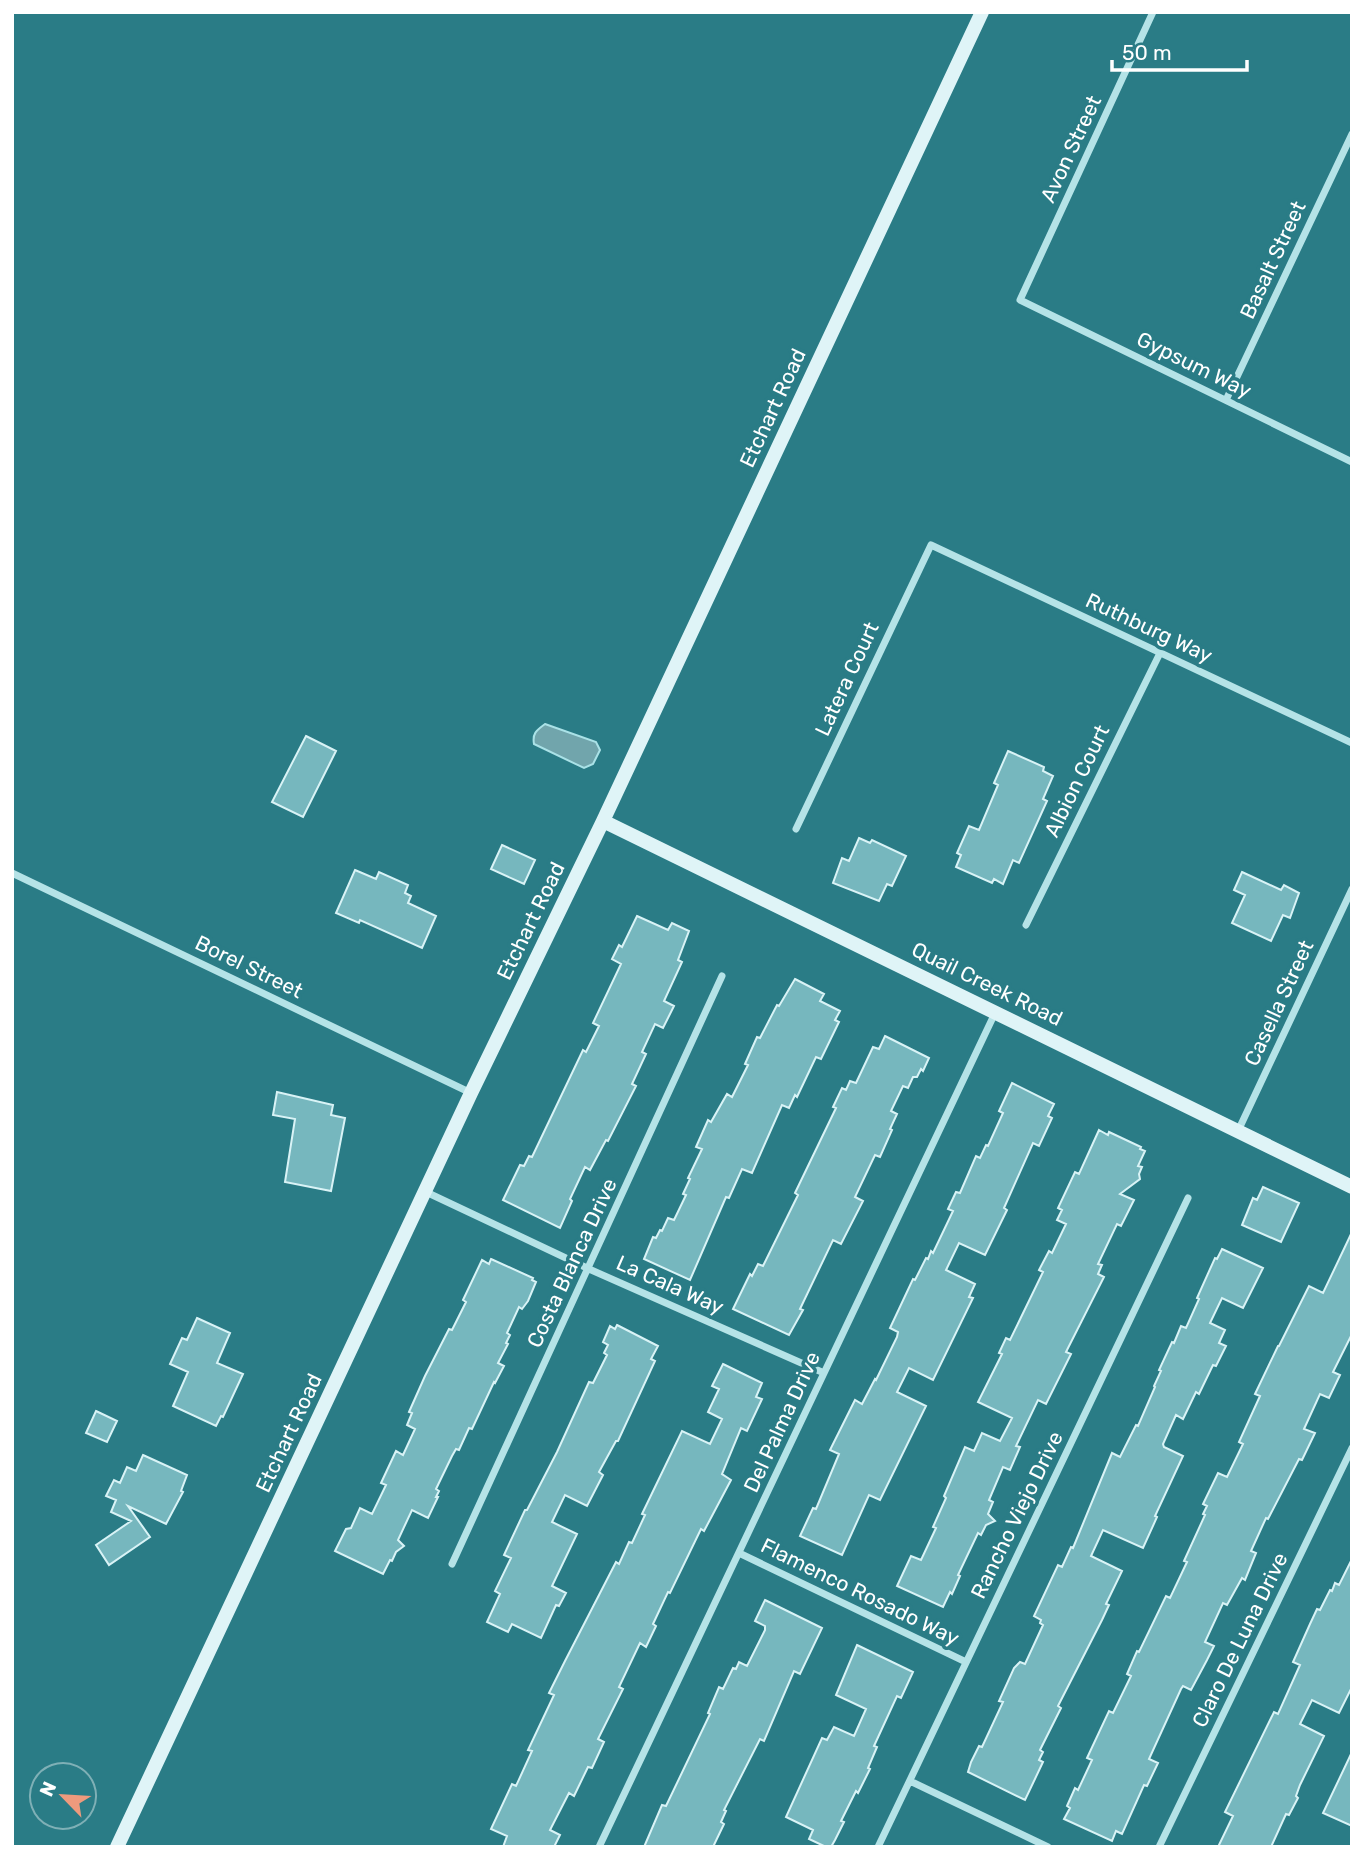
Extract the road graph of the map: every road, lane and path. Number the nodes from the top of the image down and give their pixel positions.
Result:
1 (982, 12) edge
2 (1153, 12) edge
3 (1352, 134) edge
4 (1020, 300) joint
5 (1226, 400) junction
6 (1352, 462) edge
7 (931, 545) joint
8 (1160, 653) junction
9 (1352, 743) edge
10 (603, 821) junction
11 (796, 828) dead end
12 (12, 873) edge
13 (1352, 889) edge
14 (1026, 925) dead end
15 (722, 976) dead end
16 (996, 1012) junction
17 (471, 1093) junction
18 (1238, 1131) junction
19 (1352, 1187) edge
20 (426, 1192) junction
21 (1188, 1198) dead end
22 (589, 1269) junction
23 (824, 1373) junction
24 (1352, 1448) edge
25 (739, 1553) junction
26 (452, 1564) dead end
27 (966, 1662) junction
28 (910, 1781) junction
29 (117, 1847) edge
30 (599, 1847) edge
31 (878, 1847) edge
32 (1048, 1847) edge
33 (1159, 1847) edge

1 - 10 street, Etchart Road
2 - 4 street, Avon Street
3 - 5 street, Basalt Street
4 - 5 street, Gypsum Way
5 - 6 street, Gypsum Way
7 - 8 street, Ruthburg Way
7 - 11 street, Latera Court
8 - 9 street, Ruthburg Way
8 - 14 street, Albion Court
10 - 16 street, Quail Creek Road
10 - 17 street, Etchart Road
12 - 17 street, Borel Street
13 - 18 street, Casella Street
15 - 22 street, Costa Blanca Drive
16 - 18 street, Quail Creek Road
16 - 23 street, Del Palma Drive
17 - 20 street, Etchart Road
18 - 19 street, Quail Creek Road
20 - 22 street, La Cala Way
20 - 29 street, Etchart Road
21 - 27 street, Rancho Viejo Drive
22 - 23 street, La Cala Way
22 - 26 street, Costa Blanca Drive
23 - 25 street, Del Palma Drive
24 - 33 street, Claro De Luna Drive
25 - 27 street, Flamenco Rosado Way
25 - 30 street, Del Palma Drive
27 - 28 street, Rancho Viejo Drive
28 - 31 street, Rancho Viejo Drive
28 - 32 street

